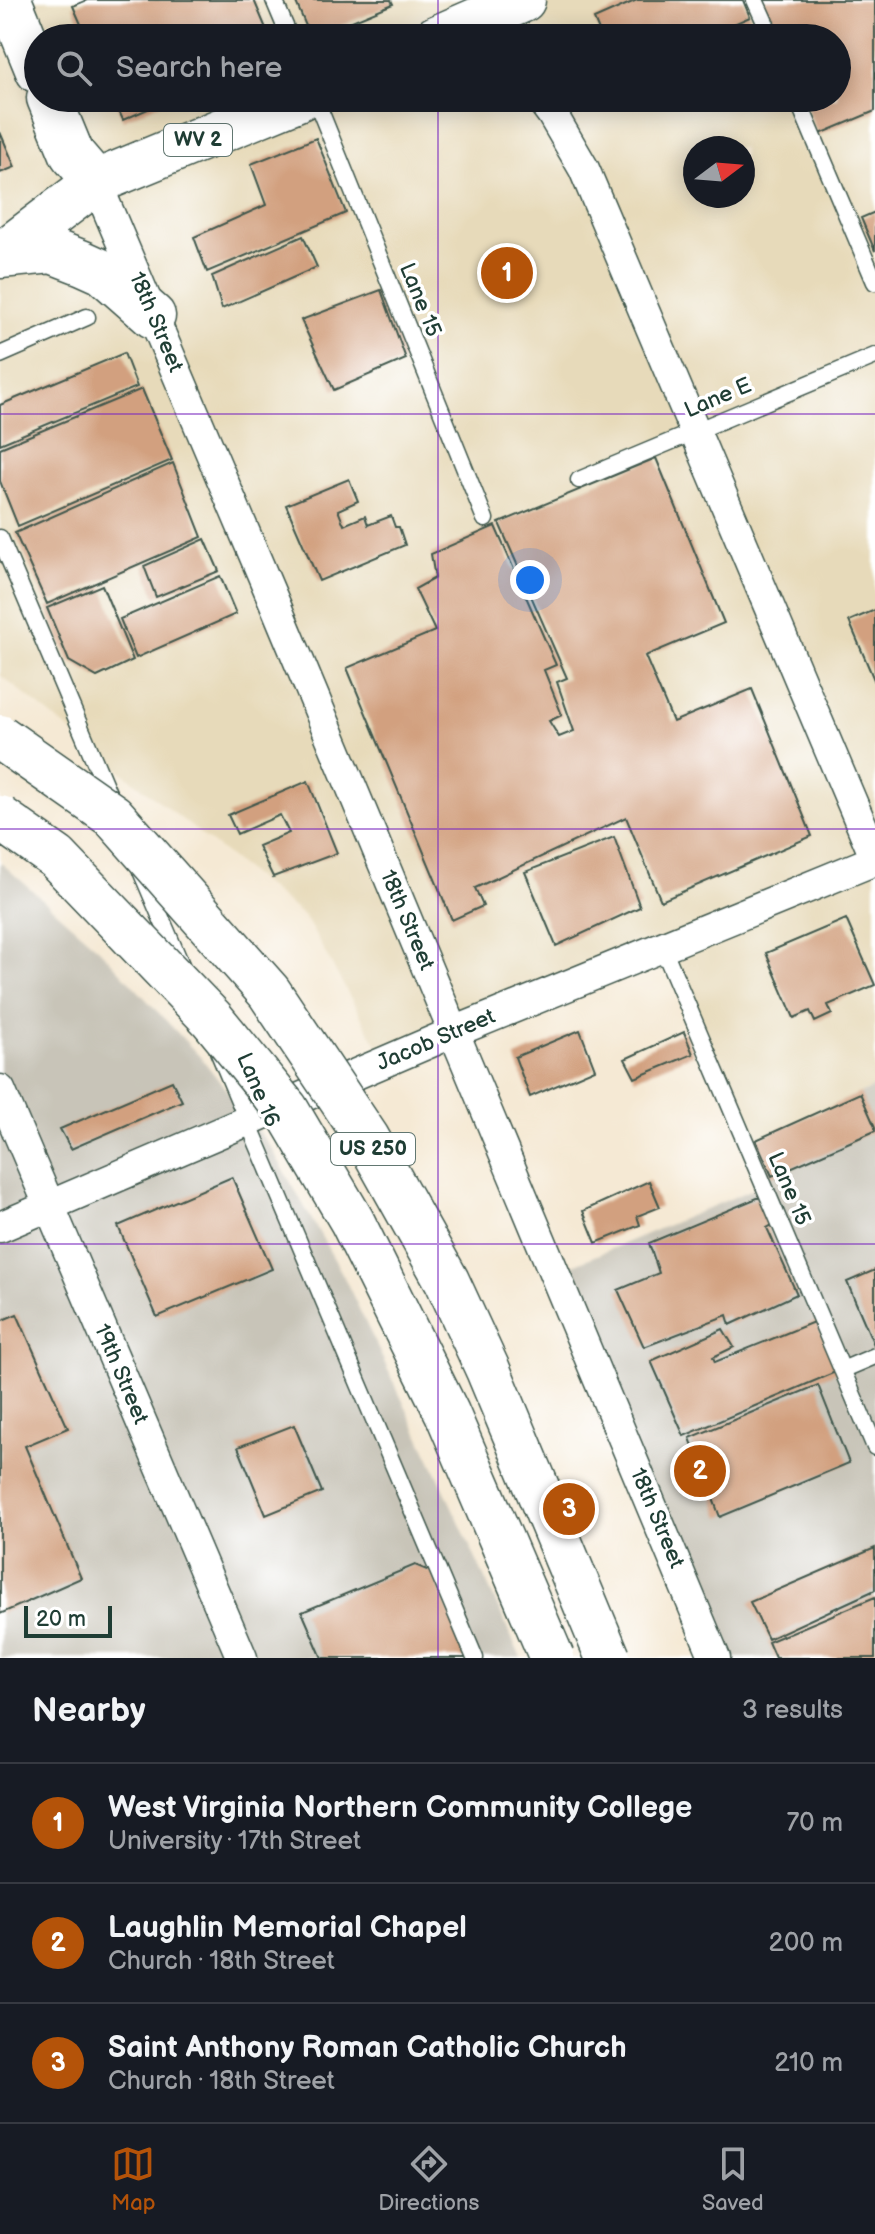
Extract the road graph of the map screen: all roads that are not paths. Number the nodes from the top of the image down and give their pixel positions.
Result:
1 (9, 0) edge
2 (274, 0) edge
3 (523, 0) edge
4 (755, 0) edge
5 (284, 24) edge
6 (465, 24) edge
7 (766, 24) edge
8 (24, 37) edge
9 (55, 112) edge
10 (266, 112) edge
11 (321, 112) edge
12 (550, 112) edge
13 (803, 112) edge
14 (96, 182) junction
15 (0, 256) edge
16 (875, 282) edge
17 (153, 316) junction
18 (87, 317) dead end
19 (0, 355) edge
20 (875, 356) edge
21 (694, 432) junction
22 (579, 480) dead end
23 (485, 519) dead end
24 (0, 538) edge
25 (0, 737) edge
26 (0, 818) edge
27 (875, 859) edge
28 (663, 948) junction
29 (454, 1032) junction
30 (0, 1090) edge
31 (247, 1120) junction
32 (49, 1205) junction
33 (0, 1227) edge
34 (875, 1356) edge
35 (842, 1370) junction
36 (875, 1447) edge
37 (242, 1658) edge
38 (475, 1658) edge
39 (552, 1658) edge
40 (608, 1658) edge
41 (715, 1658) edge

1 - 8 main road
2 - 5 lane
3 - 6 main road
4 - 7 lane
9 - 14 main road
10 - 14 main road, WV 2
11 - 23 lane, Lane 15
12 - 21 street
13 - 16 lane
14 - 15 main road, WV 2
14 - 17 street, 18th Street
15 - 17 main road
17 - 29 street, 18th Street
18 - 19 lane
20 - 21 lane, Lane E
21 - 22 lane, Lane E
21 - 27 street
24 - 31 lane, Lane 16
25 - 40 main road, US 250, bridge
26 - 39 main road, US 250, bridge
27 - 28 street, Jacob Street
28 - 29 street, Jacob Street
28 - 35 lane, Lane 15
29 - 31 street, Jacob Street
29 - 41 street, 18th Street
30 - 32 street, 19th Street
31 - 32 street, Jacob Street
31 - 38 lane, Lane 16
32 - 33 street, Jacob Street
32 - 37 street, 19th Street
34 - 35 lane
35 - 36 lane, Lane 15

